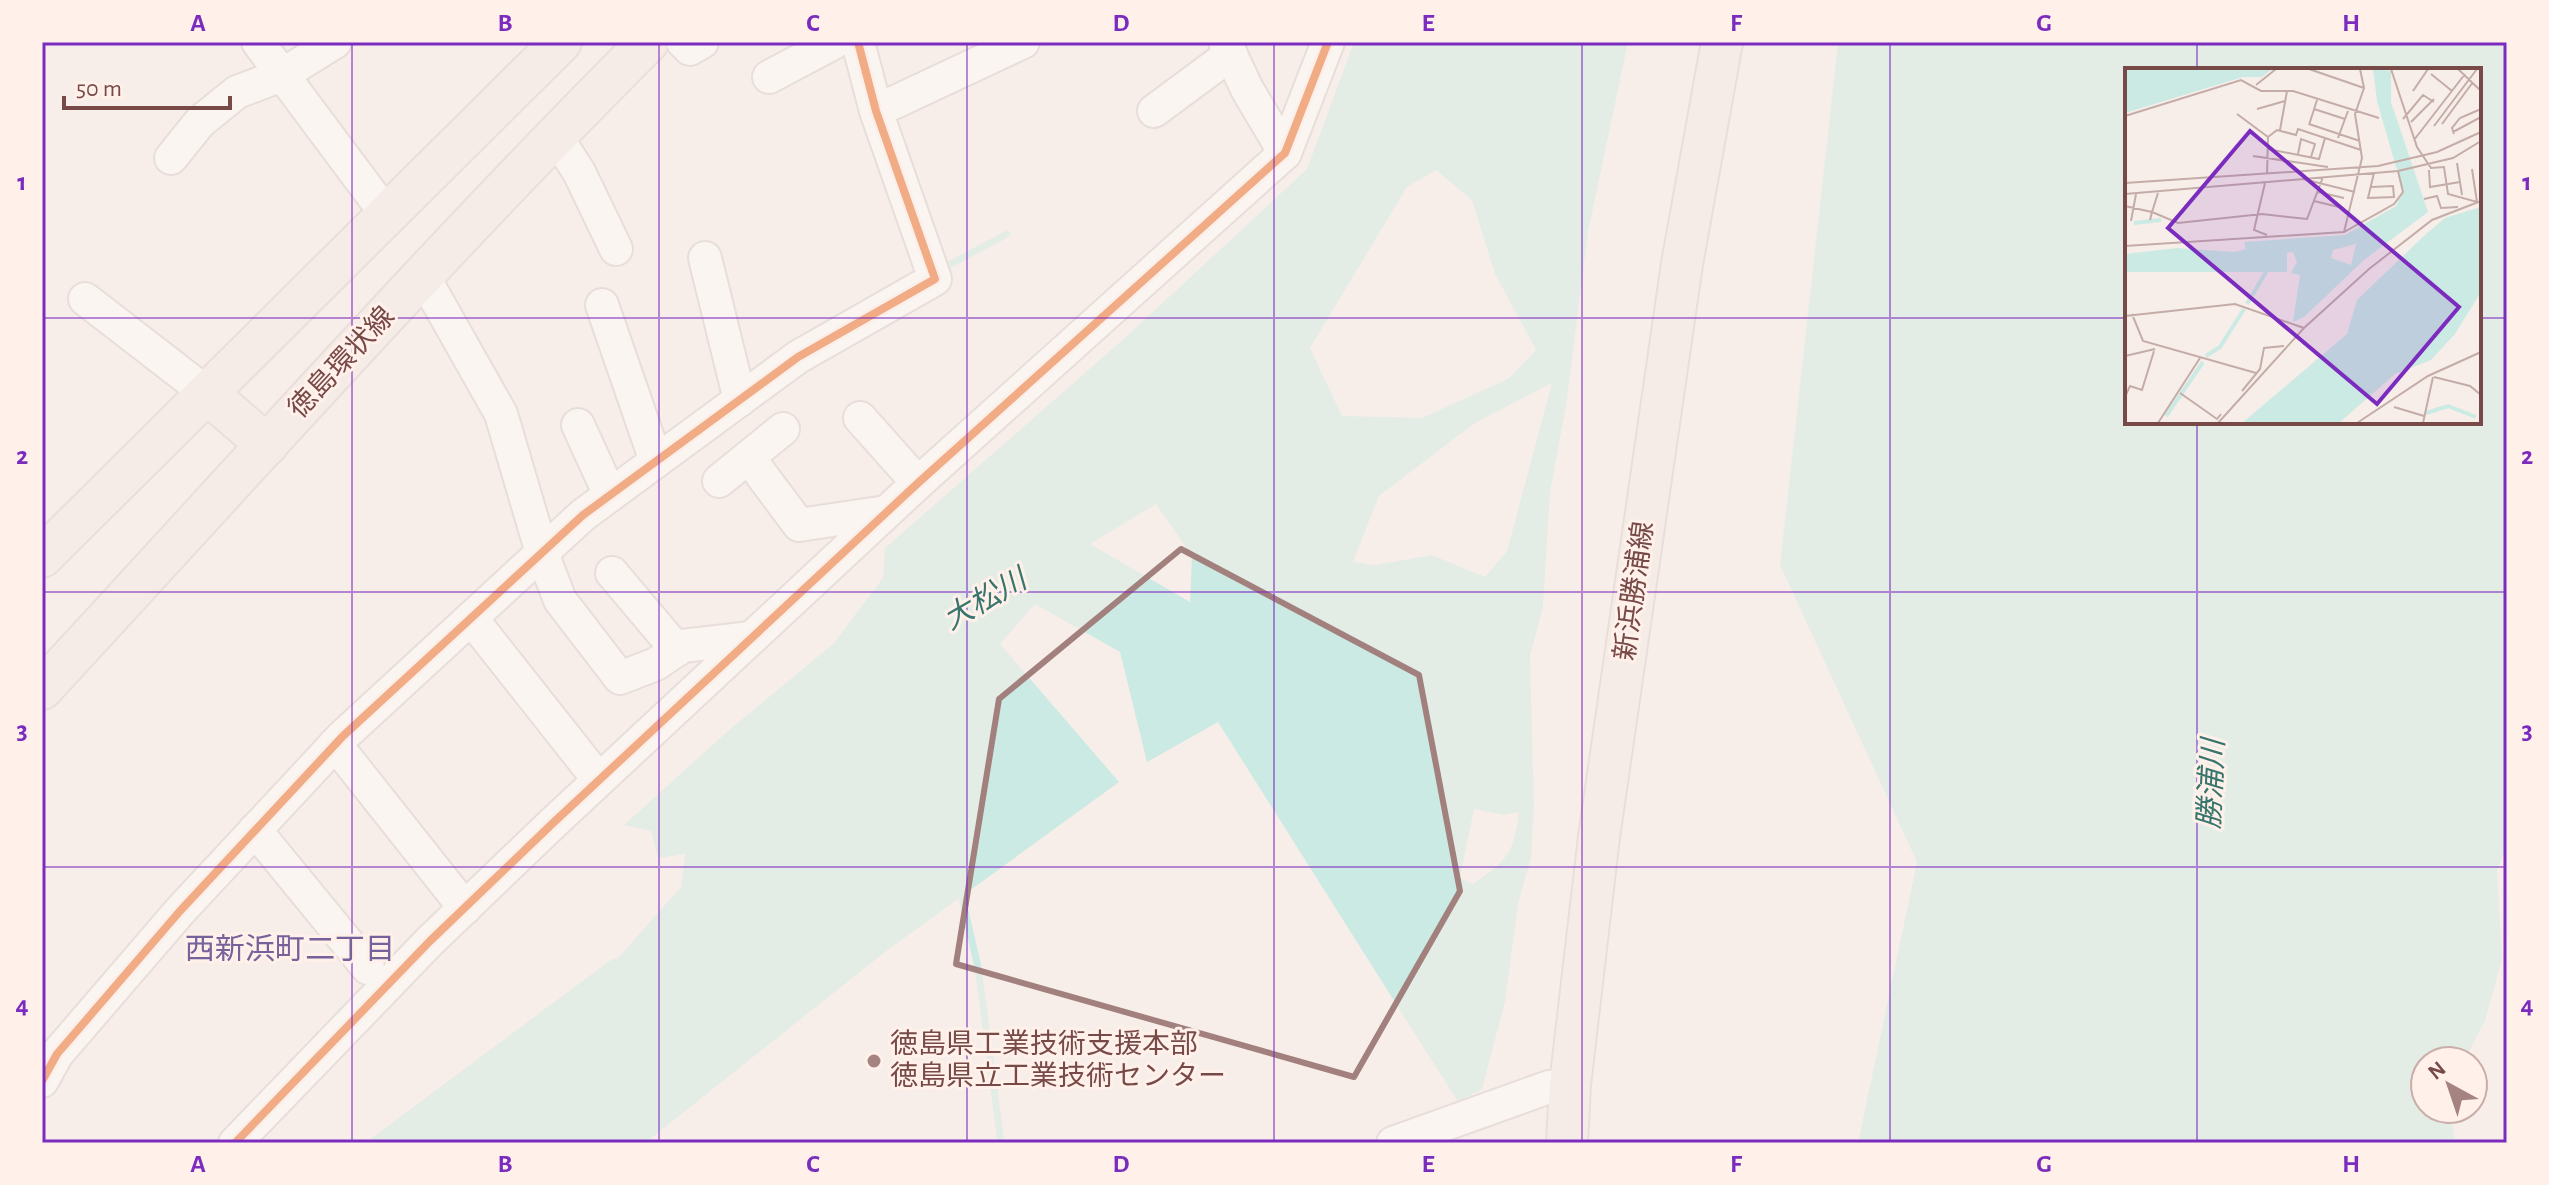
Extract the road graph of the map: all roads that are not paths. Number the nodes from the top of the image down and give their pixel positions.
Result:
1 (258, 42) edge
2 (335, 42) edge
3 (561, 42) edge
4 (648, 42) edge
5 (683, 42) edge
6 (702, 42) edge
7 (835, 42) edge
8 (858, 42) edge
9 (1023, 42) edge
10 (1328, 42) edge
11 (1722, 42) edge
12 (1228, 48) edge
13 (282, 75) junction
14 (769, 77) dead end
15 (876, 111) junction
16 (1154, 111) dead end
17 (555, 135) junction
18 (1285, 153) junction
19 (171, 158) dead end
20 (387, 215) junction
21 (616, 249) dead end
22 (705, 258) dead end
23 (423, 276) junction
24 (85, 299) dead end
25 (602, 305) dead end
26 (208, 394) junction
27 (740, 400) junction
28 (860, 418) dead end
29 (578, 425) dead end
30 (783, 429) dead end
31 (267, 445) junction
32 (749, 458) junction
33 (656, 461) junction
34 (719, 481) dead end
35 (918, 483) junction
36 (610, 495) junction
37 (886, 512) junction
38 (542, 553) junction
39 (42, 557) edge
40 (612, 573) dead end
41 (471, 618) junction
42 (751, 638) junction
43 (666, 657) junction
44 (42, 689) edge
45 (687, 699) junction
46 (335, 744) junction
47 (599, 780) junction
48 (255, 830) junction
49 (465, 908) junction
50 (368, 968) dead end
51 (42, 1081) edge
52 (1570, 1085) junction
53 (235, 1143) edge
54 (1393, 1143) edge
55 (1567, 1143) edge

1 - 13 street
2 - 13 street
3 - 20 main road
4 - 17 main road, 徳島環状線
5 - 6 street
7 - 14 street
8 - 15 street
9 - 15 street
10 - 18 street
11 - 52 main road, 新浜勝浦線
12 - 16 street
12 - 18 street
13 - 19 street
13 - 20 street
15 - 27 street
17 - 21 street
17 - 23 main road, 徳島環状線
18 - 35 street
20 - 26 main road
22 - 27 street
23 - 31 main road, 徳島環状線
23 - 38 street
24 - 26 street
25 - 33 street
26 - 31 main road
26 - 39 main road
27 - 33 street
28 - 35 street
29 - 36 street
30 - 32 street
31 - 44 main road, 徳島環状線
32 - 34 street
32 - 37 street
33 - 36 street
35 - 37 street
36 - 38 street
37 - 42 street
38 - 41 street
38 - 43 street
40 - 43 street
41 - 46 street
41 - 47 street
42 - 43 street
42 - 45 street
43 - 45 street
45 - 47 street
46 - 48 street
46 - 49 street
47 - 49 street
48 - 50 street
48 - 51 street
49 - 53 street
52 - 54 street
52 - 55 main road, 新浜勝浦線

